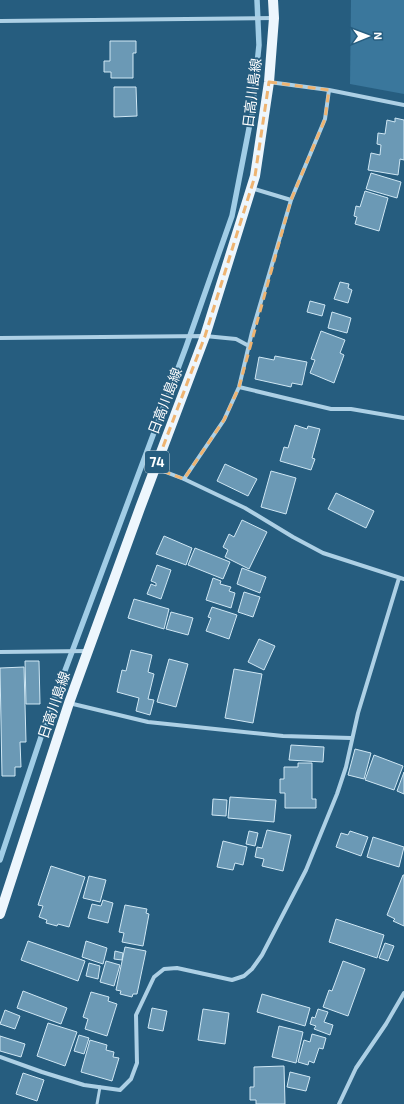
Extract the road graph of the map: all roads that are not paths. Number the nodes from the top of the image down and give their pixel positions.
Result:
1 (273, 0) edge
2 (274, 18) junction
3 (0, 21) edge
4 (270, 82) junction
5 (330, 90) junction
6 (404, 105) edge
7 (251, 188) junction
8 (291, 200) junction
9 (205, 336) junction
10 (0, 338) edge
11 (249, 346) junction
12 (239, 387) junction
13 (404, 418) edge
14 (155, 468) junction
15 (184, 479) junction
16 (399, 578) junction
17 (404, 579) edge
18 (88, 651) junction
19 (0, 652) edge
20 (69, 703) junction
21 (352, 738) junction
22 (0, 914) edge
23 (404, 993) edge
24 (0, 1057) edge
25 (100, 1087) junction
26 (98, 1104) edge
27 (339, 1104) edge

1 - 2 main road, 日高川島線 / 74
2 - 3 street
2 - 4 main road, 日高川島線 / 74
4 - 5 street
4 - 7 main road, 日高川島線 / 74
5 - 6 street
5 - 8 street
7 - 8 street
7 - 9 main road, 日高川島線 / 74
8 - 11 street
9 - 10 street
9 - 11 street
9 - 14 main road, 日高川島線 / 74
11 - 12 street
12 - 13 street
12 - 15 street
14 - 15 street
14 - 18 main road, 日高川島線 / 74
15 - 16 street
16 - 17 street
16 - 21 street
18 - 19 street
18 - 20 main road, 日高川島線 / 74
20 - 21 street
20 - 22 main road, 日高川島線 / 74
21 - 25 street
23 - 27 street
24 - 25 street
25 - 26 lane

